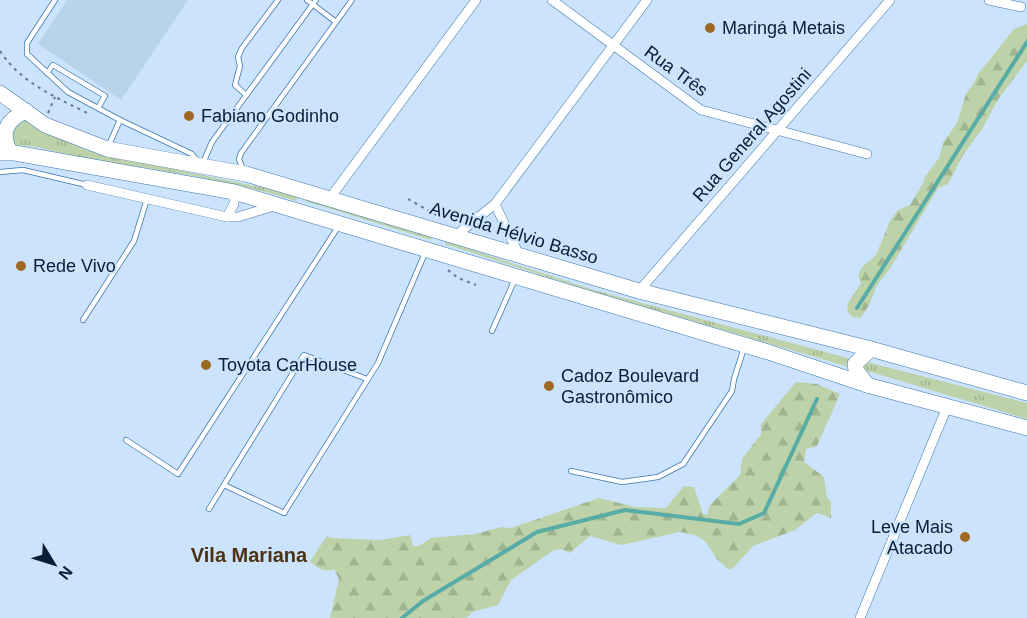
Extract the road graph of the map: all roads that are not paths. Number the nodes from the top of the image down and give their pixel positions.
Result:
1 (55, 0) edge
2 (278, 0) edge
3 (307, 0) edge
4 (352, 0) edge
5 (476, 0) edge
6 (552, 0) edge
7 (647, 0) edge
8 (890, 0) edge
9 (989, 0) edge
10 (315, 2) edge
11 (1021, 7) dead end
12 (336, 22) junction
13 (613, 45) junction
14 (48, 73) junction
15 (0, 93) edge
16 (246, 95) junction
17 (98, 108) junction
18 (26, 111) junction
19 (120, 120) junction
20 (778, 130) junction
21 (107, 150) junction
22 (5, 153) edge
23 (867, 154) dead end
24 (202, 166) junction
25 (0, 172) edge
26 (246, 174) junction
27 (87, 185) joint
28 (234, 192) junction
29 (330, 198) junction
30 (147, 199) junction
31 (495, 204) junction
32 (277, 205) junction
33 (228, 217) junction
34 (339, 225) junction
35 (455, 236) junction
36 (426, 250) junction
37 (519, 255) junction
38 (516, 277) junction
39 (639, 291) junction
40 (83, 320) dead end
41 (492, 331) dead end
42 (745, 345) junction
43 (871, 349) junction
44 (367, 379) junction
45 (867, 385) junction
46 (1027, 393) edge
47 (947, 407) junction
48 (1027, 428) edge
49 (126, 440) dead end
50 (571, 471) dead end
51 (224, 484) junction
52 (209, 508) dead end
53 (860, 618) edge

1 - 14 lane
2 - 16 lane
3 - 10 lane
4 - 12 lane
5 - 29 street
6 - 13 street, Rua Três
7 - 13 street
8 - 20 street, Rua General Agostini
9 - 11 street
10 - 12 lane
10 - 16 lane
12 - 26 lane
13 - 20 street, Rua Três
13 - 31 street
14 - 17 lane
14 - 17 lane
15 - 18 main road, Avenida Hélvio Basso
16 - 24 lane
17 - 19 lane
18 - 21 main road, Avenida Hélvio Basso
18 - 22 main road
19 - 21 lane
19 - 24 lane
20 - 23 street, Rua Três
20 - 39 street, Rua General Agostini
21 - 24 main road, Avenida Hélvio Basso
22 - 28 main road
24 - 26 main road, Avenida Hélvio Basso
25 - 27 lane
26 - 29 main road, Avenida Hélvio Basso
27 - 30 street
28 - 32 main road
28 - 33 street
29 - 35 main road, Avenida Hélvio Basso
30 - 33 street
30 - 40 lane
31 - 35 street
31 - 37 street
32 - 33 street
32 - 34 main road
34 - 36 main road
34 - 49 lane
35 - 37 main road, Avenida Hélvio Basso
36 - 38 main road
36 - 44 lane
37 - 39 main road, Avenida Hélvio Basso
38 - 41 lane
38 - 42 main road
39 - 43 main road, Avenida Hélvio Basso
42 - 45 main road
42 - 50 lane
43 - 45 main road
43 - 46 main road, Avenida Hélvio Basso
44 - 51 lane
44 - 51 lane
45 - 47 main road
47 - 48 main road
47 - 53 street
51 - 52 lane

